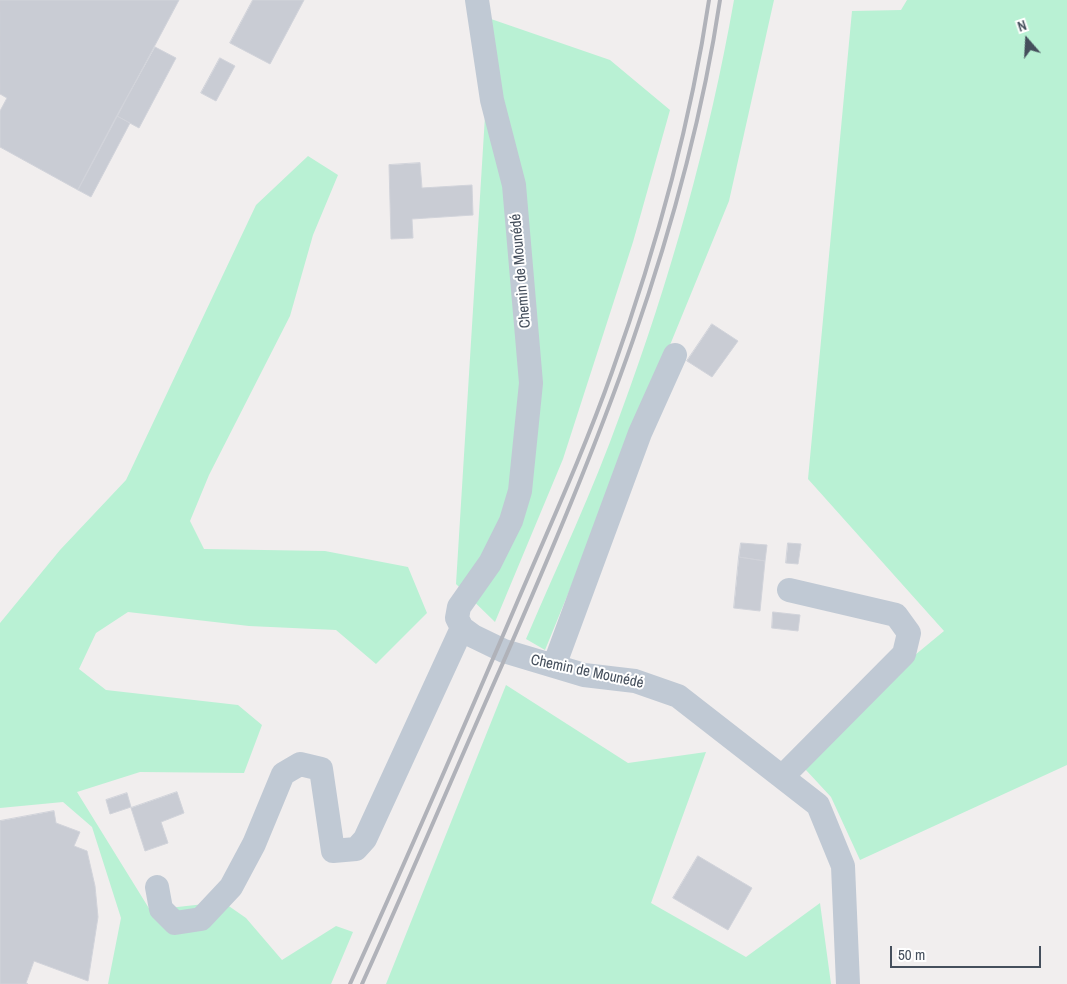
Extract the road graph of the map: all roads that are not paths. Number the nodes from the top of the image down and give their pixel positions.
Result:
1 (477, 0) edge
2 (675, 355) dead end
3 (789, 590) dead end
4 (462, 628) junction
5 (554, 666) junction
6 (782, 777) junction
7 (157, 886) dead end
8 (848, 984) edge

1 - 4 street, Chemin de Mounédé
2 - 5 street
3 - 6 street
4 - 5 street, Chemin de Mounédé
4 - 7 street
5 - 6 street, Chemin de Mounédé
6 - 8 street, Chemin de Mounédé

